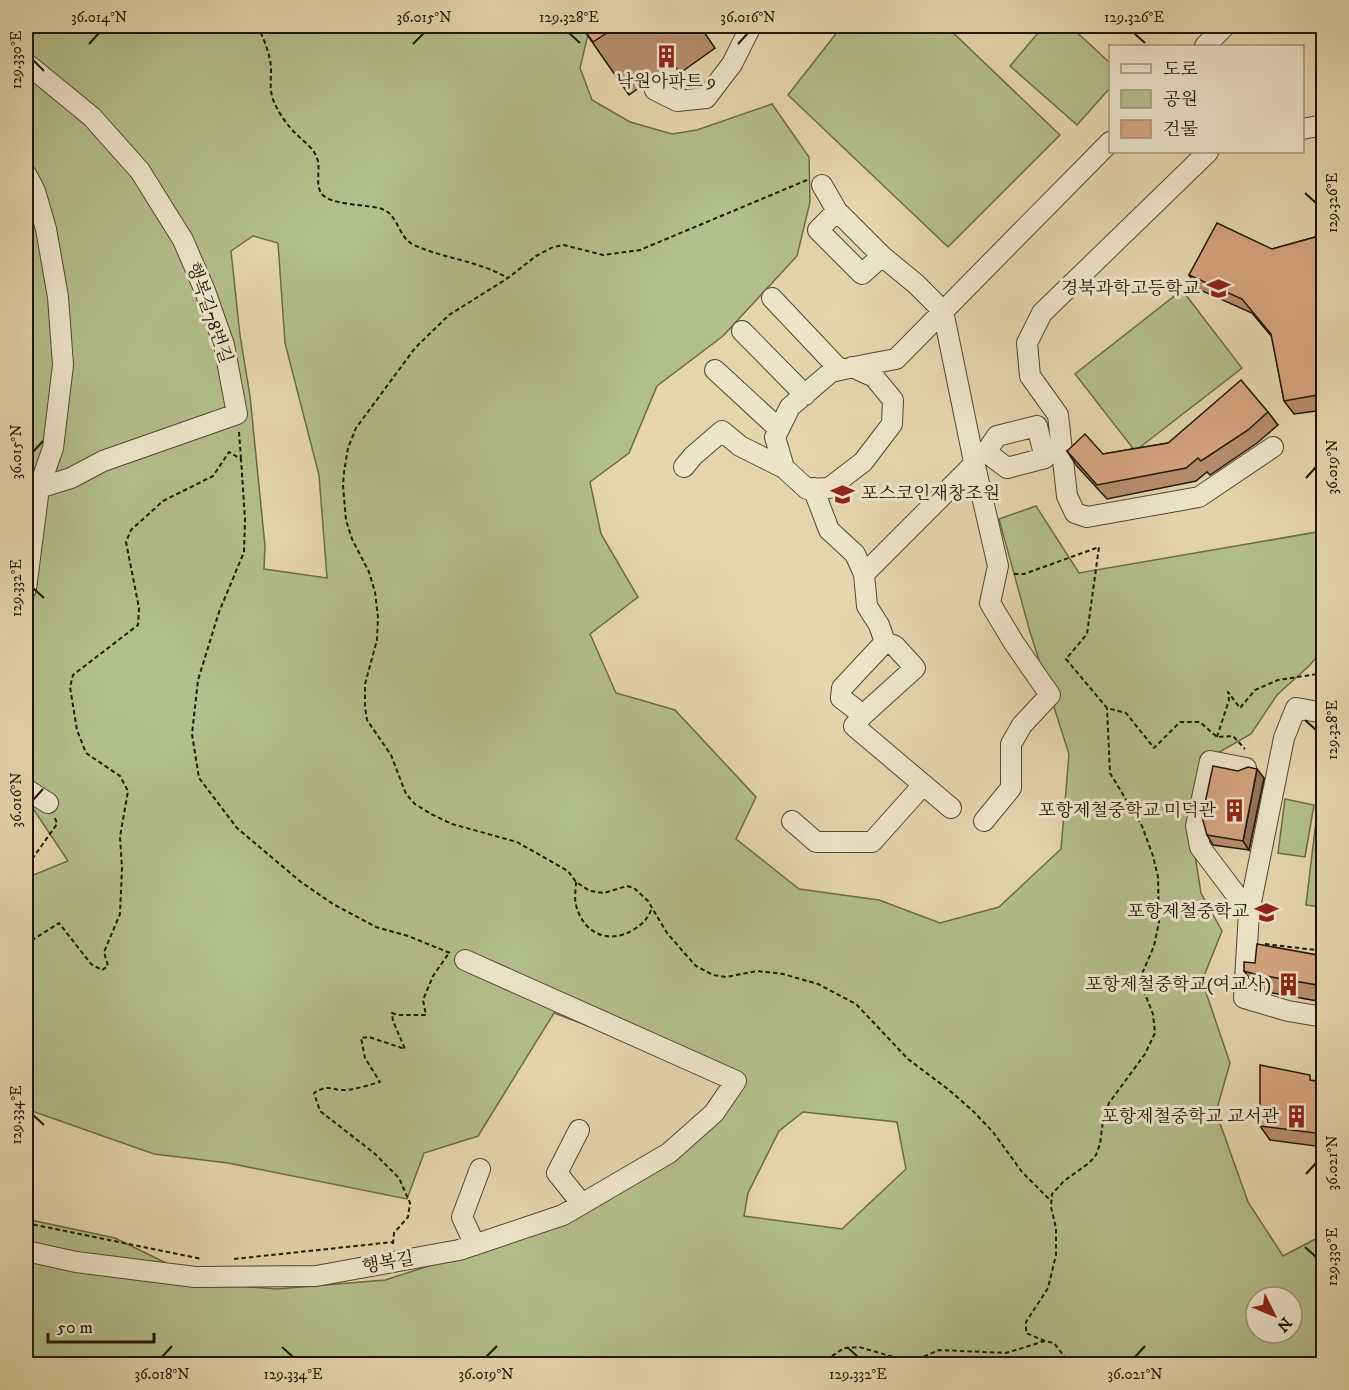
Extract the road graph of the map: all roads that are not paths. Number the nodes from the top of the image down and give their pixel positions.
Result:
1 (751, 26) edge
2 (1225, 26) edge
3 (1206, 45) edge
4 (26, 63) edge
5 (655, 90) dead end
6 (1323, 125) edge
7 (1304, 129) edge
8 (1109, 143) edge
9 (1207, 153) edge
10 (26, 174) edge
11 (822, 185) road end
12 (837, 211) junction
13 (882, 255) junction
14 (772, 298) dead end
15 (943, 311) junction
16 (742, 331) dead end
17 (896, 359) junction
18 (846, 369) junction
19 (715, 370) dead end
20 (805, 395) junction
21 (893, 400) junction
22 (779, 429) junction
23 (1273, 447) dead end
24 (978, 457) junction
25 (684, 467) dead end
26 (784, 468) junction
27 (32, 487) edge
28 (813, 488) junction
29 (864, 574) junction
30 (26, 589) edge
31 (885, 642) junction
32 (1323, 713) edge
33 (863, 716) junction
34 (1246, 768) edge
35 (923, 785) junction
36 (26, 789) edge
37 (48, 803) road end
38 (951, 808) dead end
39 (792, 821) dead end
40 (984, 821) dead end
41 (1249, 912) junction
42 (465, 960) dead end
43 (1323, 1017) edge
44 (579, 1130) dead end
45 (480, 1169) dead end
46 (582, 1204) junction
47 (475, 1245) junction
48 (26, 1251) edge

1 - 5 street
2 - 3 street
4 - 27 street, 행복길78번길
6 - 7 street
8 - 15 street
9 - 23 street
10 - 27 street
11 - 12 street
12 - 13 street
12 - 13 street
13 - 15 street
14 - 18 street
15 - 17 street
15 - 24 street
16 - 20 street
17 - 18 street
17 - 21 street
18 - 20 street
18 - 21 street
19 - 22 street
20 - 22 street
21 - 28 street
22 - 26 street
24 - 29 street
24 - 40 street
25 - 26 street
26 - 28 street
27 - 30 street
28 - 29 street
29 - 31 street
31 - 33 street
31 - 33 street
32 - 41 street
33 - 35 street
34 - 41 street
35 - 38 street
35 - 39 street
36 - 37 street
41 - 43 street
42 - 46 street, 행복길
44 - 46 street
45 - 47 street
46 - 47 street, 행복길
47 - 48 street, 행복길

